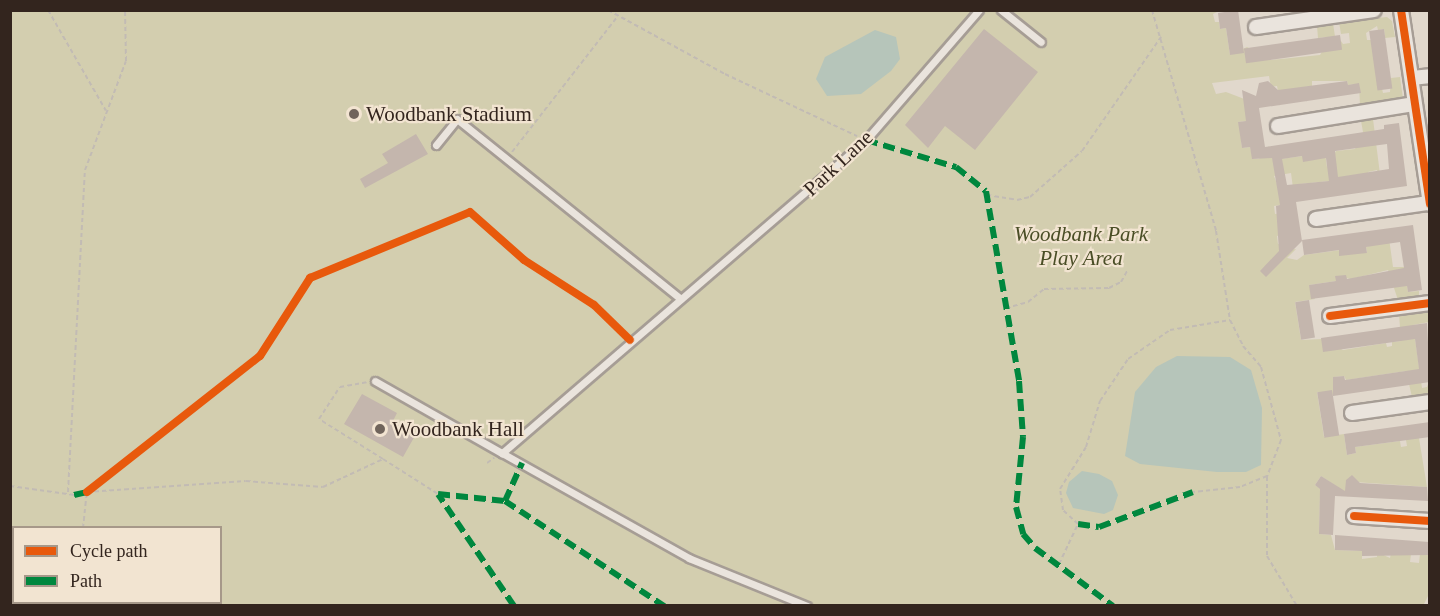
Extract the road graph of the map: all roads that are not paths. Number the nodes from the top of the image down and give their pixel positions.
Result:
1 (979, 10) edge
2 (1001, 10) edge
3 (1374, 10) edge
4 (1401, 10) edge
5 (1256, 27) dead end
6 (1041, 42) dead end
7 (1430, 76) edge
8 (1412, 78) junction
9 (1414, 104) junction
10 (1278, 126) dead end
11 (436, 145) dead end
12 (1429, 203) edge
13 (1316, 219) dead end
14 (680, 298) junction
15 (1430, 303) edge
16 (1330, 316) dead end
17 (375, 381) road end
18 (1430, 402) edge
19 (1352, 413) dead end
20 (502, 453) junction
21 (1354, 516) dead end
22 (1430, 521) edge
23 (807, 606) edge

1 - 14 lane, Park Lane
2 - 6 lane
3 - 5 street
4 - 8 street
7 - 8 street
8 - 9 street
9 - 10 street
9 - 12 street
11 - 14 lane
12 - 13 street
14 - 20 lane, Park Lane
15 - 16 street
17 - 20 lane
18 - 19 street
20 - 23 lane
21 - 22 street

